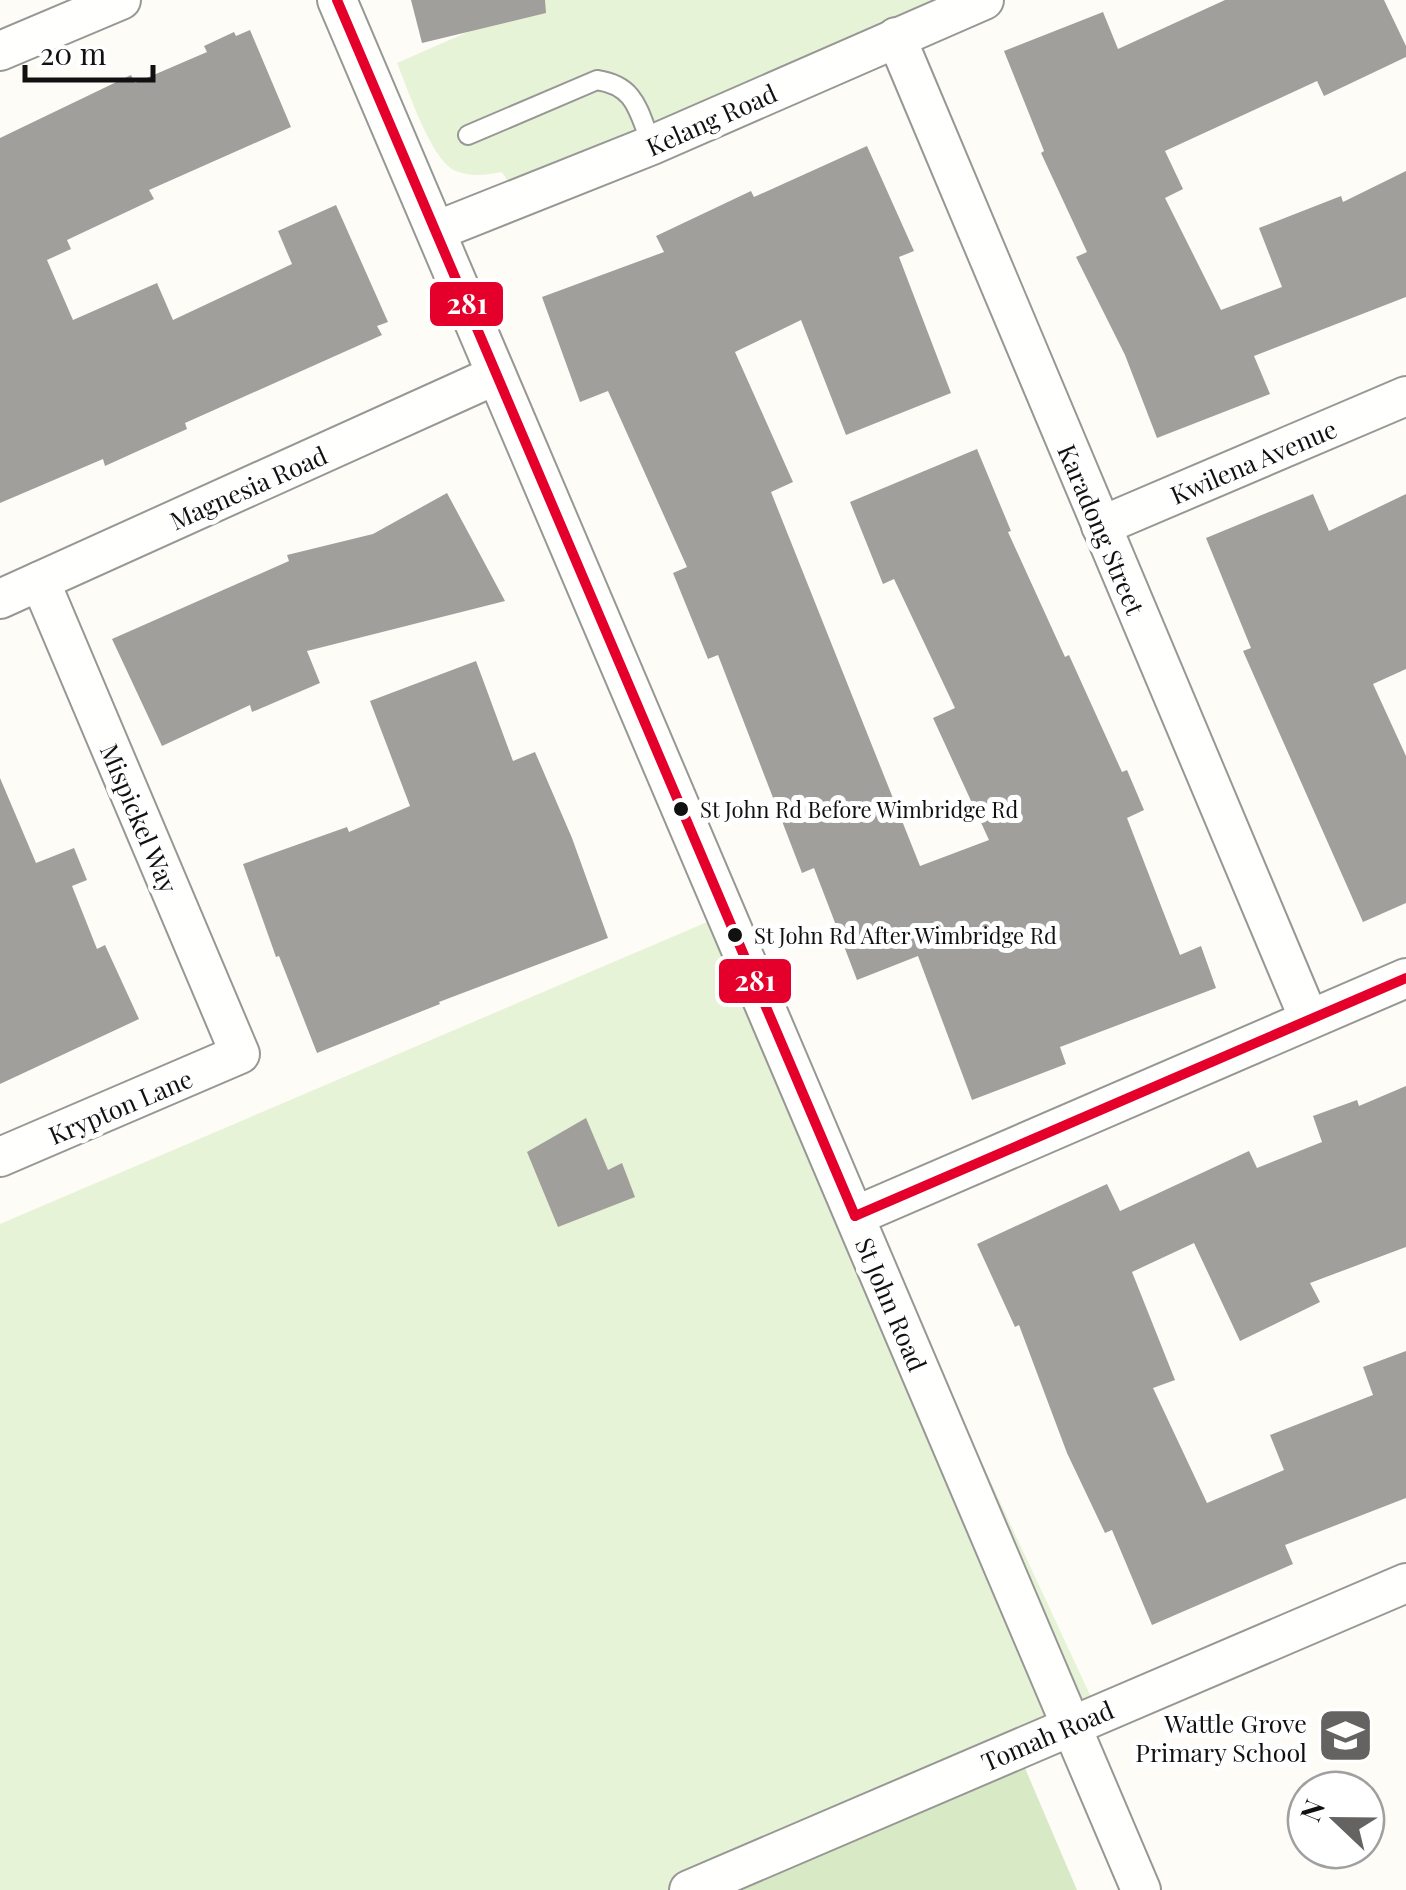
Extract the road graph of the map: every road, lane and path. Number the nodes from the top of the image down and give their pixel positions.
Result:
1 (121, 0) edge
2 (337, 0) edge
3 (984, 0) edge
4 (896, 37) junction
5 (0, 51) edge
6 (468, 136) dead end
7 (652, 145) junction
8 (436, 232) junction
9 (496, 375) junction
10 (1406, 396) edge
11 (1100, 526) junction
12 (40, 581) junction
13 (0, 598) edge
14 (1406, 978) edge
15 (1310, 1020) junction
16 (240, 1054) joint
17 (0, 1157) edge
18 (855, 1216) junction
19 (1406, 1582) edge
20 (1071, 1724) junction
21 (689, 1890) edge
22 (1141, 1890) edge

1 - 5 street
2 - 8 street, St John Road
3 - 4 street, Kelang Road
4 - 7 street, Kelang Road
4 - 11 street, Karadong Street
6 - 7 lane
7 - 8 street, Kelang Road
8 - 9 street, St John Road
9 - 12 street, Magnesia Road
9 - 18 street, St John Road
10 - 11 street, Kwilena Avenue
11 - 15 street, Karadong Street
12 - 13 street, Magnesia Road
12 - 16 street, Mispickel Way
14 - 15 street
15 - 18 street
16 - 17 street, Krypton Lane
18 - 20 street, St John Road
19 - 20 street, Tomah Road
20 - 21 street, Tomah Road
20 - 22 street, St John Road

